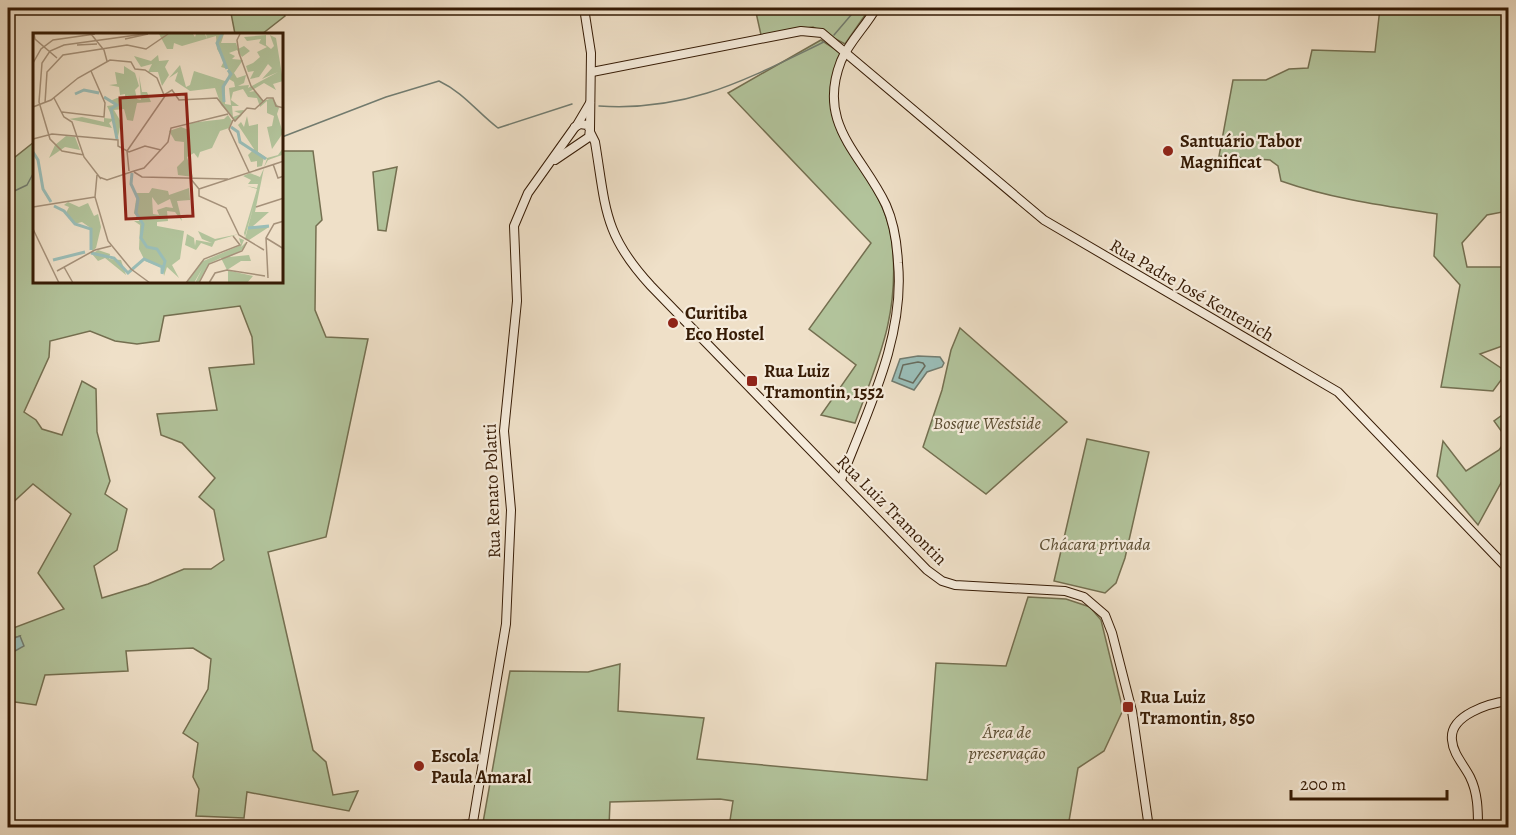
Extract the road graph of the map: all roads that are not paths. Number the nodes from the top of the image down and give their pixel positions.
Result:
1 (584, 8) edge
2 (876, 8) edge
3 (846, 51) junction
4 (592, 72) junction
5 (590, 102) junction
6 (576, 126) junction
7 (590, 131) junction
8 (584, 140) junction
9 (597, 155) junction
10 (551, 163) junction
11 (841, 480) junction
12 (1509, 569) edge
13 (1509, 701) edge
14 (472, 826) edge
15 (426, 828) edge
16 (1149, 828) edge
17 (1478, 828) edge

1 - 4 main road, Rua Luiz Tramontin
2 - 3 main road
3 - 4 main road, Rua Padre José Kentenich
3 - 11 main road
3 - 12 main road, Rua Padre José Kentenich
4 - 5 main road, Rua Luiz Tramontin
5 - 6 main road, Rua Luiz Tramontin
5 - 7 main road, Rua Luiz Tramontin
6 - 7 main road
6 - 8 main road, Rua Luiz Tramontin
6 - 10 main road, Rua Renato Polatti
7 - 8 main road
7 - 9 main road, Rua Luiz Tramontin
8 - 9 main road, Rua Luiz Tramontin
8 - 10 main road, Rua Renato Polatti
9 - 11 main road, Rua Luiz Tramontin
10 - 14 main road, Rua Renato Polatti
11 - 16 main road, Rua Luiz Tramontin
13 - 17 main road
14 - 15 main road

